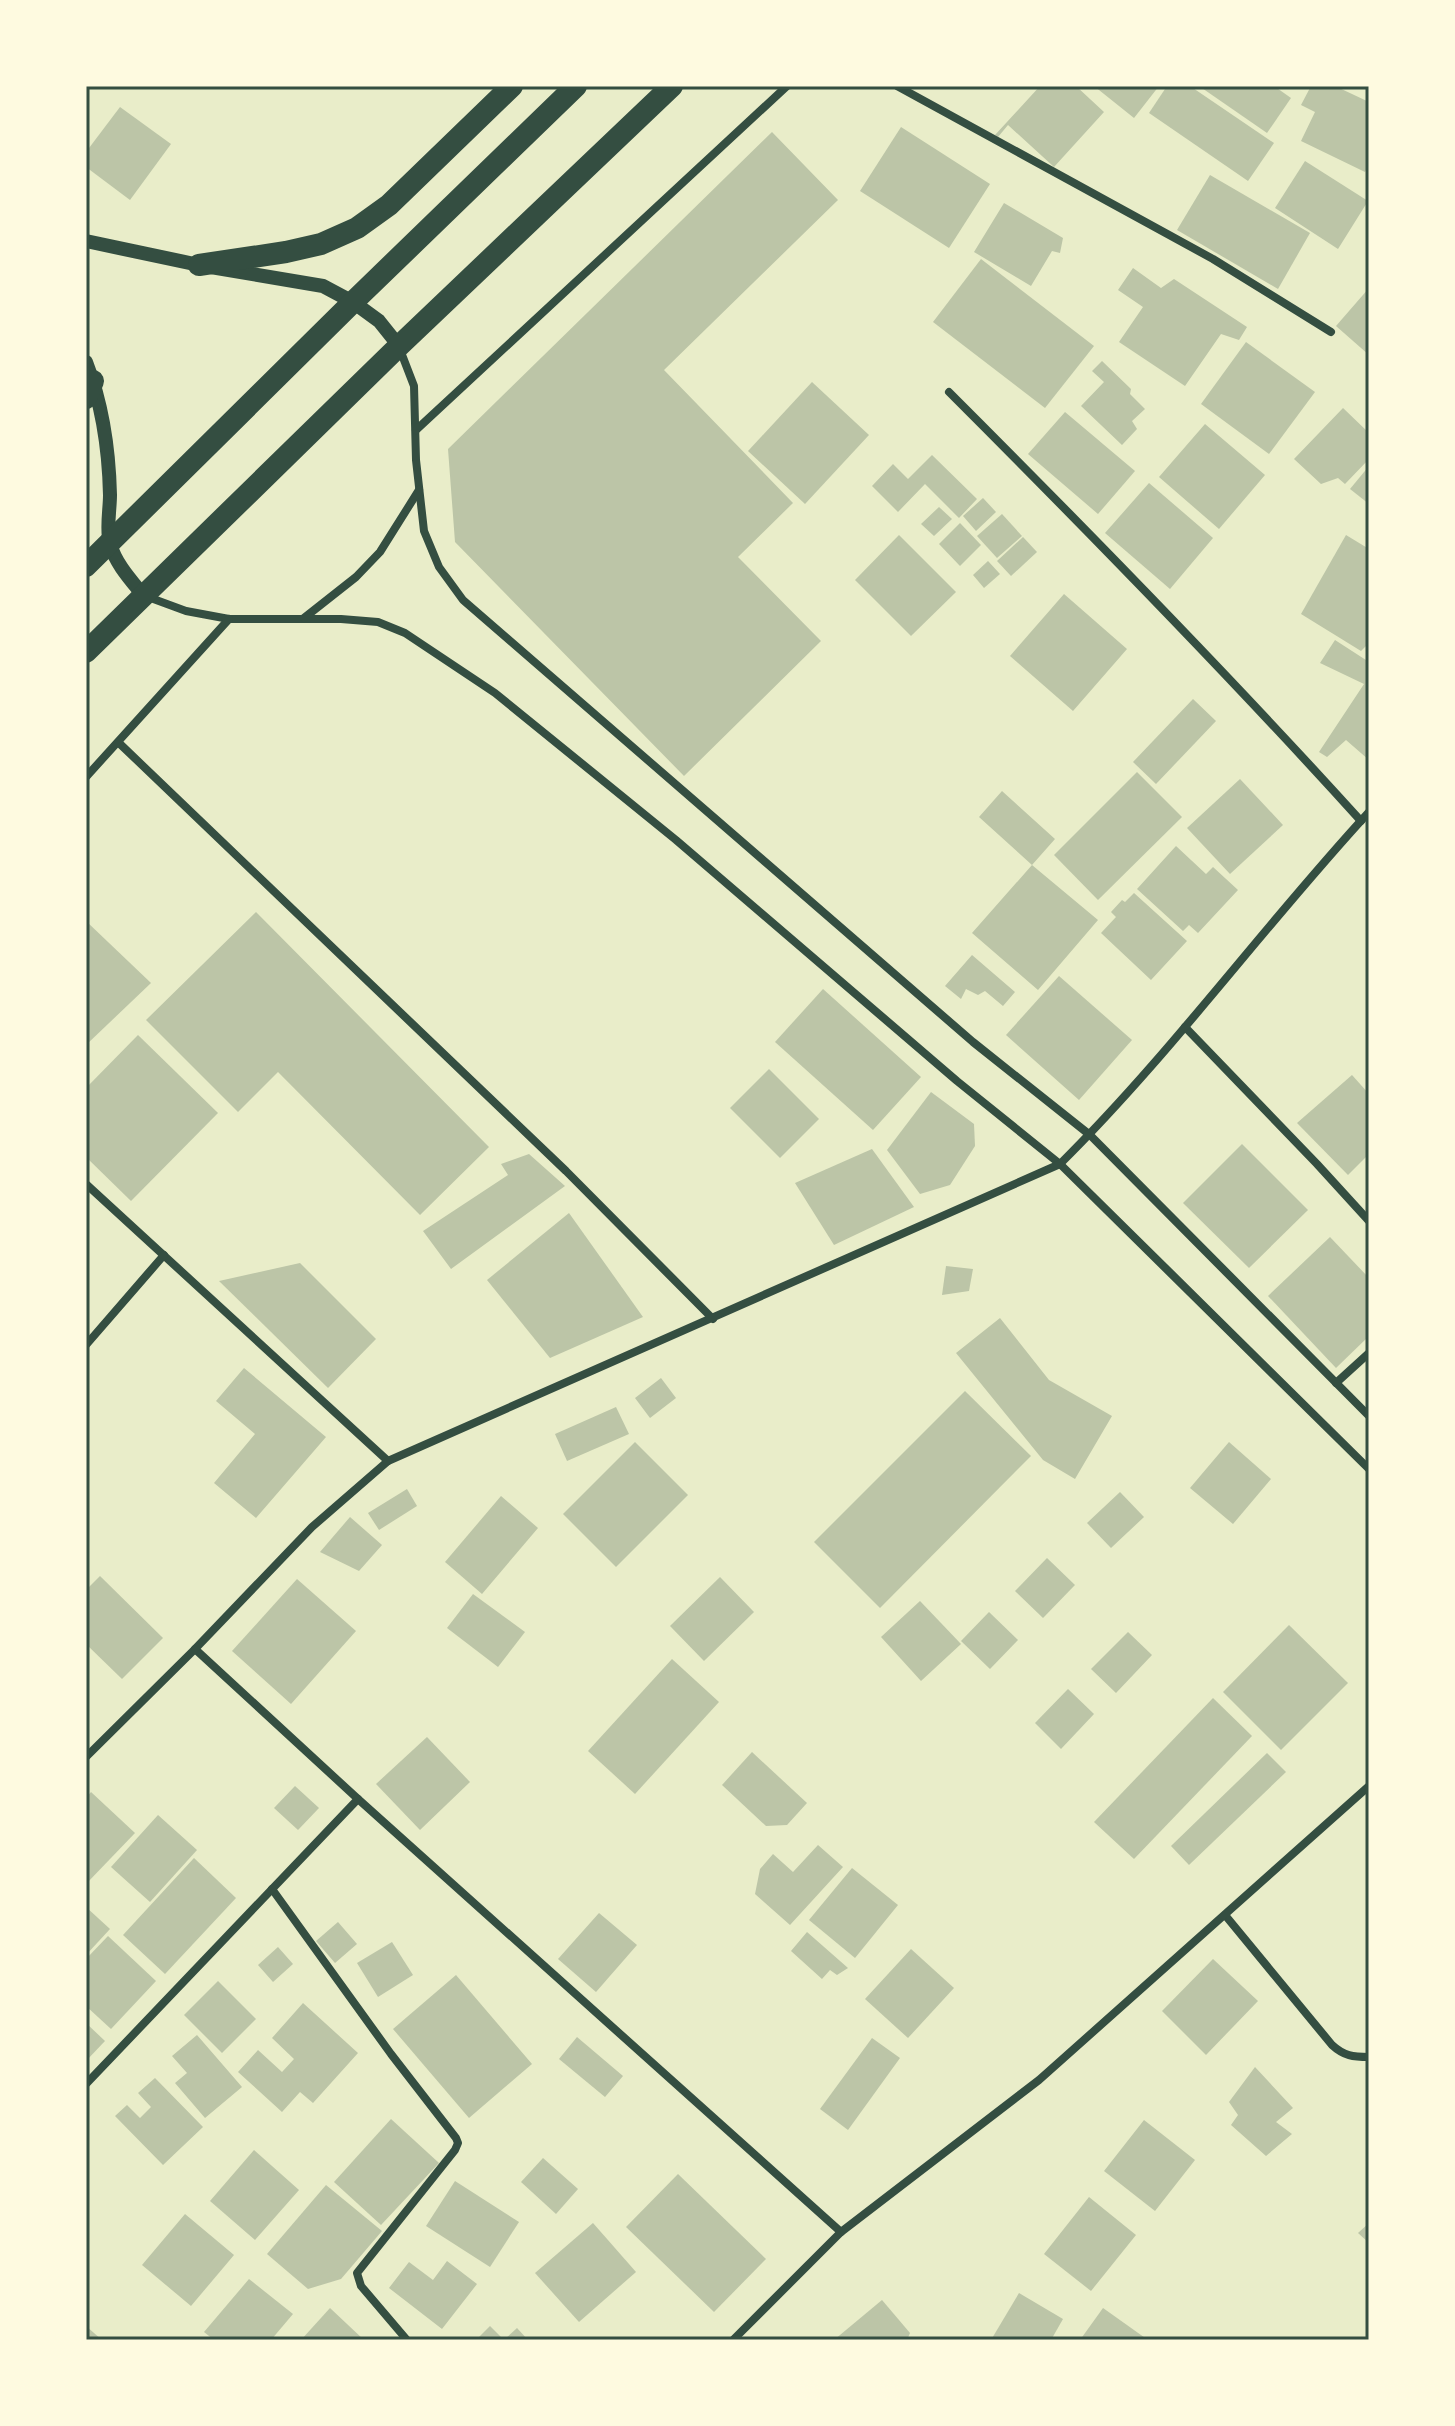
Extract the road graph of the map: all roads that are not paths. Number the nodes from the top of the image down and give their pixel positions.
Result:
1 (512, 86) edge
2 (576, 86) edge
3 (672, 86) edge
4 (787, 86) edge
5 (897, 86) edge
6 (86, 241) edge
7 (199, 265) junction
8 (353, 302) junction
9 (1331, 332) dead end
10 (399, 346) junction
11 (88, 380) edge
12 (949, 392) dead end
13 (416, 430) junction
14 (419, 490) junction
15 (109, 542) junction
16 (86, 566) edge
17 (143, 595) junction
18 (229, 619) junction
19 (303, 619) junction
20 (86, 652) edge
21 (119, 743) junction
22 (86, 777) edge
23 (1369, 812) edge
24 (1361, 821) junction
25 (1185, 1027) junction
26 (1090, 1135) junction
27 (1060, 1164) junction
28 (86, 1184) edge
29 (1369, 1221) edge
30 (164, 1255) junction
31 (713, 1319) junction
32 (86, 1345) edge
33 (1369, 1353) edge
34 (1336, 1383) junction
35 (1369, 1416) edge
36 (388, 1461) junction
37 (1369, 1469) edge
38 (195, 1649) junction
39 (86, 1757) edge
40 (1369, 1786) edge
41 (358, 1799) junction
42 (272, 1889) junction
43 (1225, 1915) junction
44 (1369, 2057) edge
45 (86, 2084) edge
46 (841, 2232) junction
47 (407, 2340) edge
48 (733, 2340) edge

1 - 7 highway
2 - 8 highway
3 - 10 highway
4 - 13 street
5 - 9 street
6 - 7 street
7 - 8 street
8 - 10 street
8 - 15 highway
10 - 13 street
10 - 17 highway
11 - 15 street
12 - 24 street
13 - 14 street
14 - 19 street
14 - 26 street
15 - 16 highway
15 - 17 street
17 - 18 street
17 - 20 highway
18 - 19 street
18 - 21 street
19 - 27 street
21 - 22 street
21 - 31 street
23 - 24 street
24 - 25 street
25 - 26 street
25 - 29 street
26 - 27 street
26 - 34 street
27 - 31 street
27 - 37 street
28 - 30 street
30 - 32 street
30 - 36 street
31 - 36 street
33 - 34 street
34 - 35 street
36 - 38 street
38 - 39 street
38 - 41 street
40 - 43 street
41 - 42 street
41 - 46 street
42 - 45 street
42 - 47 street
43 - 44 street
43 - 46 street
46 - 48 street

